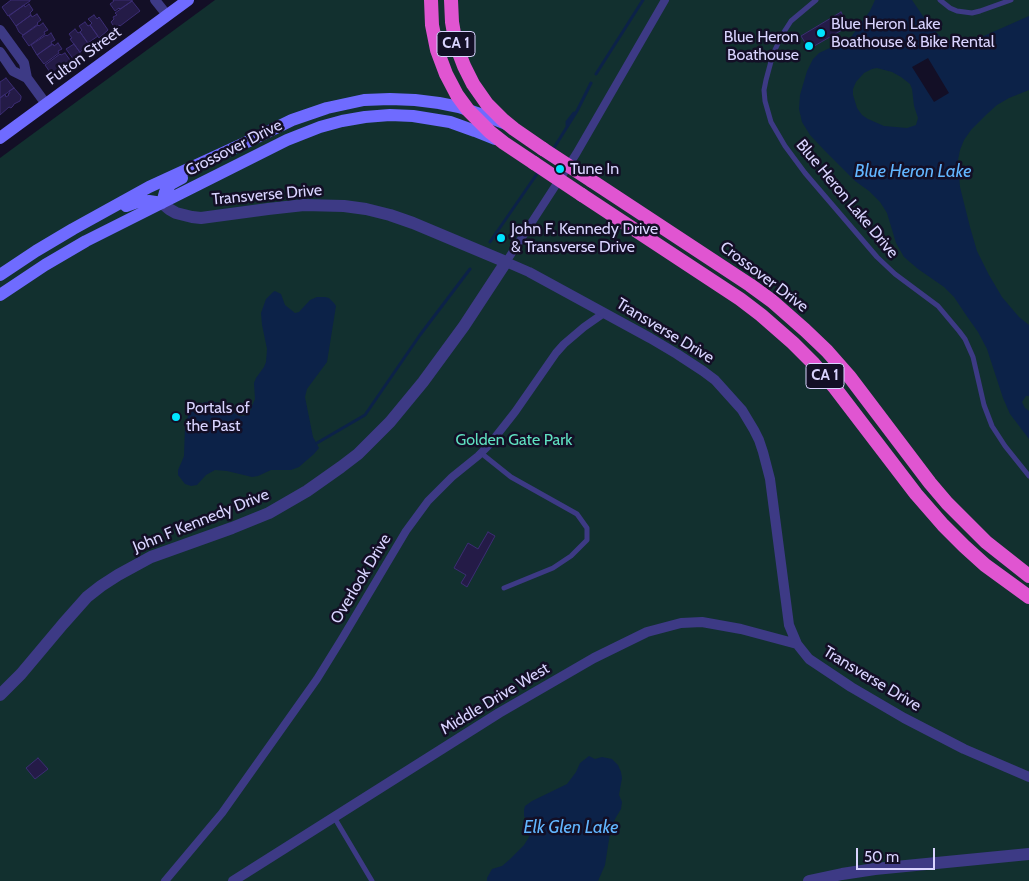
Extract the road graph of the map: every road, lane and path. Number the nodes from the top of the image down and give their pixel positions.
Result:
1 (155, 0) edge
2 (188, 0) edge
3 (431, 0) edge
4 (451, 0) edge
5 (665, 0) edge
6 (816, 0) edge
7 (940, 0) edge
8 (1011, 0) edge
9 (167, 15) junction
10 (0, 30) edge
11 (0, 52) edge
12 (27, 78) junction
13 (46, 104) junction
14 (468, 110) junction
15 (514, 129) junction
16 (0, 138) edge
17 (504, 143) junction
18 (210, 159) junction
19 (162, 203) junction
20 (73, 229) junction
21 (506, 262) junction
22 (0, 275) edge
23 (0, 295) edge
24 (604, 313) junction
25 (481, 453) junction
26 (1029, 476) edge
27 (1029, 576) edge
28 (504, 588) dead end
29 (1029, 597) edge
30 (797, 644) junction
31 (0, 695) edge
32 (1029, 777) edge
33 (334, 817) junction
34 (1029, 854) edge
35 (165, 881) edge
36 (233, 881) edge
37 (372, 881) edge
38 (809, 881) edge

1 - 9 street
2 - 9 main road, Fulton Street
3 - 14 highway, CA 1
4 - 15 highway, CA 1
5 - 21 street
6 - 26 lane, Blue Heron Lake Drive
7 - 8 lane
9 - 13 main road, Fulton Street
10 - 12 street
11 - 12 street
12 - 13 street
13 - 16 main road, Fulton Street
14 - 15 main road, Crossover Drive
14 - 17 highway, Crossover Drive / CA 1
14 - 18 main road, Crossover Drive
15 - 27 highway, Crossover Drive / CA 1, bridge
17 - 19 main road, Crossover Drive
17 - 29 highway, Crossover Drive / CA 1, bridge
18 - 19 main road
18 - 20 main road, Crossover Drive
19 - 20 main road
19 - 21 street, Transverse Drive
19 - 23 main road, Crossover Drive
20 - 22 main road, Crossover Drive
21 - 24 street, Transverse Drive
21 - 31 street, John F Kennedy Drive
24 - 25 street, Overlook Drive
24 - 30 street, Transverse Drive
25 - 28 lane
25 - 35 street, Overlook Drive
30 - 32 street, Transverse Drive
30 - 33 street, Middle Drive West
33 - 36 street, Middle Drive West
33 - 37 lane
34 - 38 street

